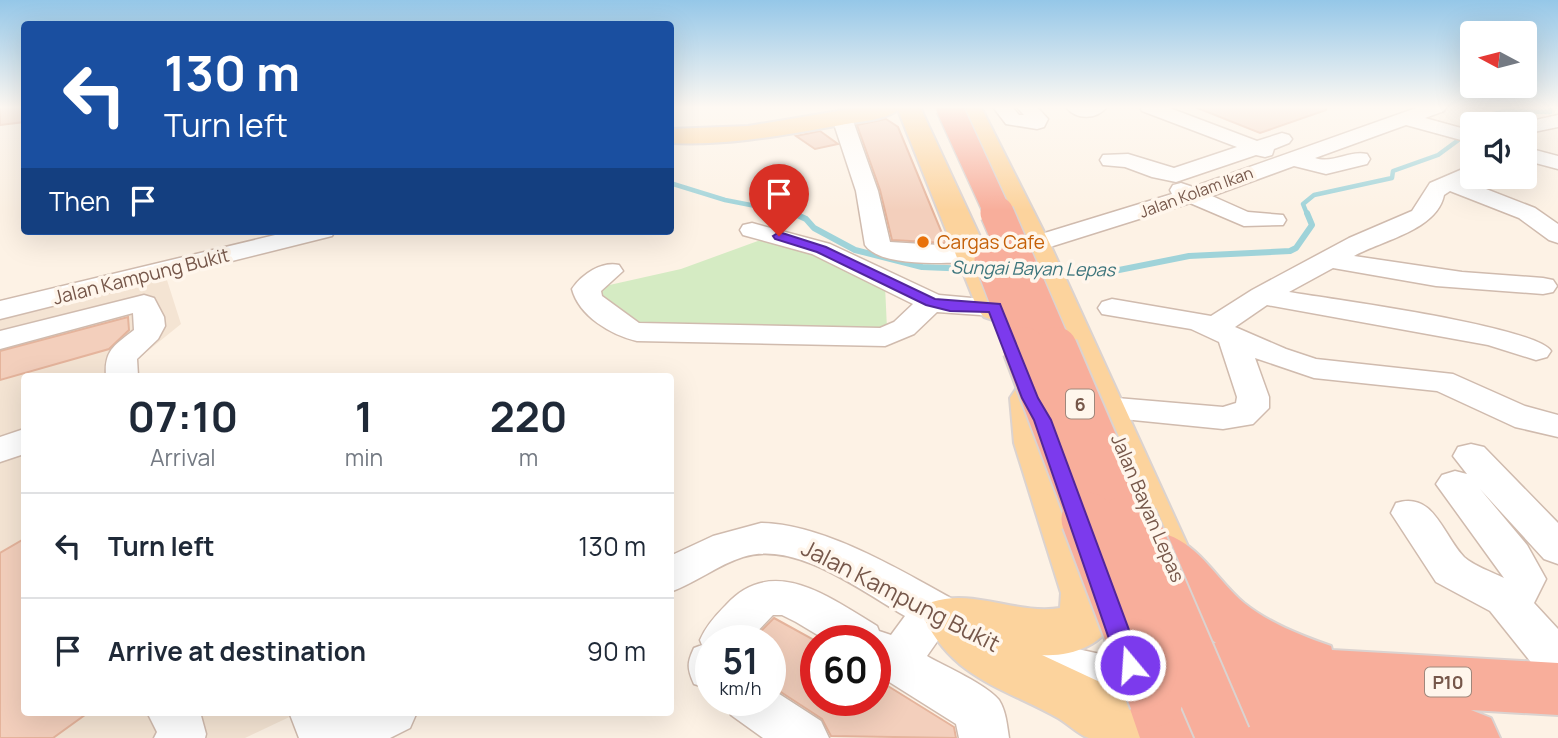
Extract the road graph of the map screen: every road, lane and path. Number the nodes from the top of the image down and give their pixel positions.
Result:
1 (850, 141) edge
2 (933, 141) edge
3 (938, 141) edge
4 (943, 141) edge
5 (985, 141) edge
6 (1122, 141) edge
7 (1242, 141) edge
8 (1274, 141) edge
9 (1336, 141) edge
10 (1257, 147) junction
11 (1537, 157) edge
12 (1289, 158) junction
13 (1359, 159) dead end
14 (1111, 160) junction
15 (1558, 163) edge
16 (1460, 178) edge
17 (1482, 189) edge
18 (946, 190) junction
19 (1192, 195) junction
20 (1274, 220) dead end
21 (1553, 227) edge
22 (752, 230) dead end
23 (1028, 232) junction
24 (249, 235) edge
25 (307, 235) edge
26 (1330, 259) junction
27 (610, 271) dead end
28 (981, 275) junction
29 (1543, 286) dead end
30 (0, 292) edge
31 (1262, 296) junction
32 (931, 302) junction
33 (1112, 308) dead end
34 (0, 310) edge
35 (1223, 332) junction
36 (0, 340) edge
37 (1536, 351) dead end
38 (122, 373) edge
39 (1030, 398) junction
40 (1105, 408) junction
41 (1558, 426) edge
42 (21, 442) edge
43 (0, 450) edge
44 (1410, 513) dead end
45 (1558, 548) edge
46 (1168, 555) junction
47 (674, 573) edge
48 (1505, 598) junction
49 (943, 614) junction
50 (736, 625) edge
51 (834, 625) edge
52 (891, 644) edge
53 (891, 659) edge
54 (1558, 662) edge
55 (1338, 675) junction
56 (1558, 689) edge
57 (174, 716) edge
58 (315, 716) edge
59 (385, 716) edge
60 (772, 716) edge
61 (1188, 716) edge
62 (1352, 733) edge
63 (179, 738) edge
64 (324, 738) edge
65 (340, 738) edge
66 (804, 738) edge
67 (984, 738) edge
68 (1469, 738) edge

1 - 28 street
2 - 18 main road
3 - 61 highway, Jalan Bayan Lepas / 6, bridge
4 - 61 highway, 6, bridge
5 - 23 main road, Jalan Bayan Lepas
6 - 14 street
7 - 10 street
8 - 10 street
9 - 12 street, Jalan Kolam Ikan
10 - 12 street
10 - 14 street
11 - 15 street
12 - 13 street
12 - 19 street, Jalan Kolam Ikan
14 - 19 street
16 - 26 street
17 - 21 street
18 - 23 main road
18 - 28 main road
19 - 20 street
19 - 23 street, Jalan Kolam Ikan
22 - 32 street
23 - 40 main road, Jalan Bayan Lepas
24 - 30 street
25 - 34 street, Jalan Kampung Bukit
26 - 29 street
26 - 31 street
27 - 32 street
28 - 32 street
28 - 39 main road
31 - 35 street
31 - 37 street
33 - 35 street
35 - 40 street
35 - 41 street
36 - 38 street
39 - 49 main road
39 - 61 main road
40 - 46 main road, Jalan Bayan Lepas
42 - 43 street
44 - 48 street
45 - 48 street
46 - 55 highway
46 - 61 main road, Jalan Bayan Lepas
47 - 49 street, Jalan Kampung Bukit
48 - 54 street
49 - 52 street
49 - 61 main road
50 - 51 street
53 - 67 street
55 - 56 highway, P10
55 - 61 highway, P10
57 - 63 street
58 - 64 street
59 - 65 street
60 - 66 street
61 - 62 highway
62 - 68 highway

